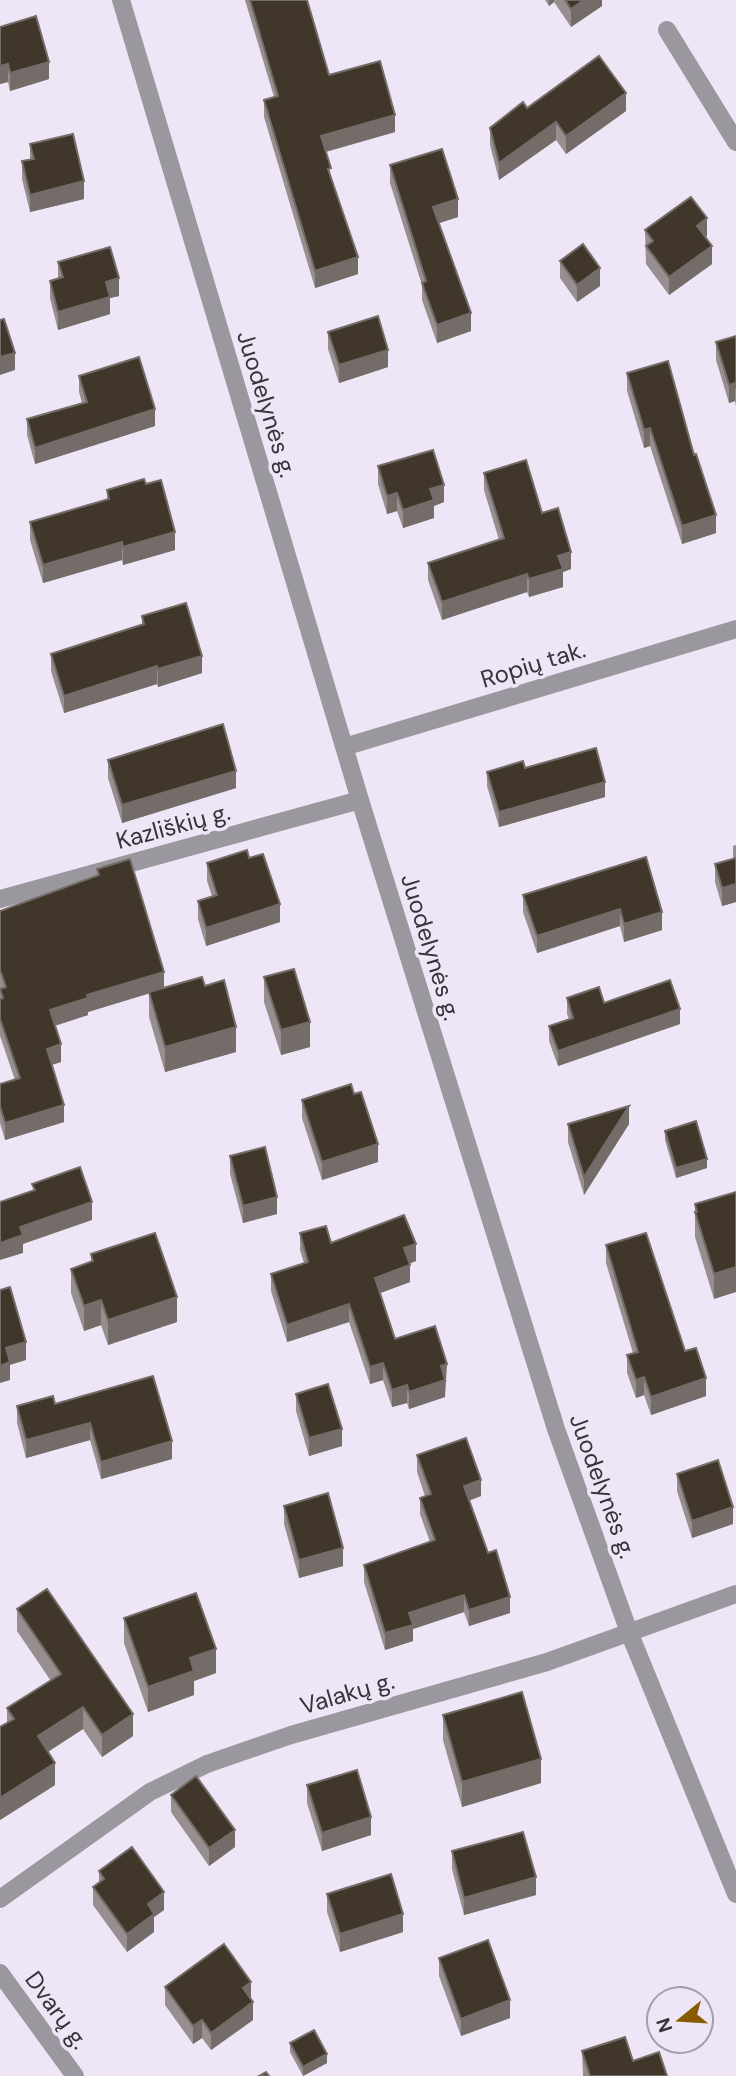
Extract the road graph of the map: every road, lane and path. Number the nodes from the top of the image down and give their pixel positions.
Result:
1 (121, 0) edge
2 (667, 30) dead end
3 (736, 142) edge
4 (736, 629) edge
5 (344, 747) junction
6 (360, 800) junction
7 (0, 899) edge
8 (736, 1594) edge
9 (629, 1632) junction
10 (736, 1894) edge
11 (0, 1899) edge
12 (0, 1973) edge
13 (75, 2076) edge

1 - 5 street, Juodelynės g.
2 - 3 street
4 - 5 street, Ropių tak.
5 - 6 street, Juodelynės g.
6 - 7 street, Kazliškių g.
6 - 9 street, Juodelynės g.
8 - 9 street, Valakų g.
9 - 10 street, Juodelynės g.
9 - 11 street, Valakų g.
12 - 13 street, Dvarų g.

